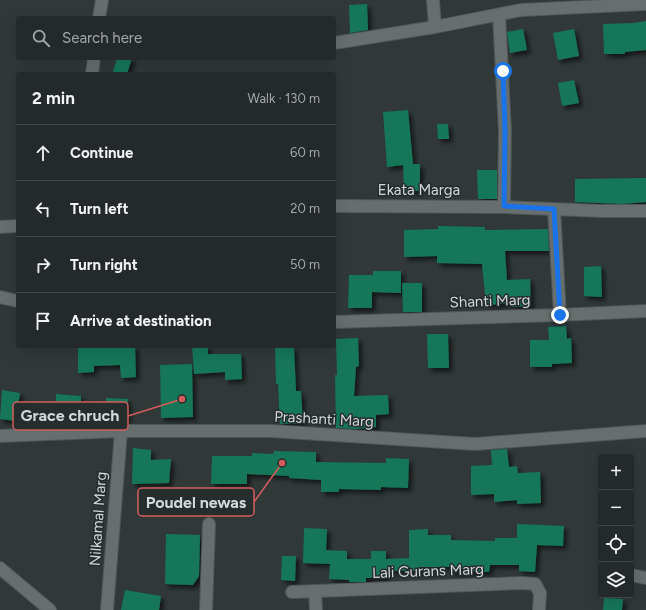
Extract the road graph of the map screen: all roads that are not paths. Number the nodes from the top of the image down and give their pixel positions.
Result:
1 (102, 0) edge
2 (433, 0) edge
3 (646, 4) edge
4 (521, 5) edge
5 (499, 15) junction
6 (99, 16) edge
7 (435, 28) junction
8 (336, 43) edge
9 (94, 60) edge
10 (92, 72) edge
11 (336, 206) edge
12 (504, 206) junction
13 (554, 209) junction
14 (646, 211) edge
15 (0, 226) edge
16 (16, 226) edge
17 (0, 297) edge
18 (16, 301) edge
19 (646, 311) edge
20 (560, 315) junction
21 (336, 322) edge
22 (121, 431) junction
23 (646, 431) edge
24 (0, 436) edge
25 (209, 524) dead end
26 (0, 568) edge
27 (634, 576) edge
28 (646, 578) edge
29 (315, 591) junction
30 (292, 592) dead end
31 (50, 610) edge
32 (107, 610) edge
33 (206, 610) edge
34 (316, 610) edge
35 (539, 610) edge

1 - 6 street
2 - 7 street
3 - 4 street
4 - 5 street
5 - 7 street
5 - 12 street
7 - 8 street
9 - 10 street
11 - 12 street, Ekata Marga
12 - 13 street, Ekata Marga
13 - 14 street, Ekata Marga
13 - 20 street
15 - 16 street
17 - 18 street
19 - 20 street, Shanti Marg
20 - 21 street, Shanti Marg
22 - 23 street, Prashanti Marg
22 - 24 street, Prashanti Marg
22 - 32 street, Nilkamal Marg
25 - 33 street
26 - 31 street
27 - 28 street
29 - 30 street
29 - 34 street
29 - 35 street, Lali Gurans Marg

